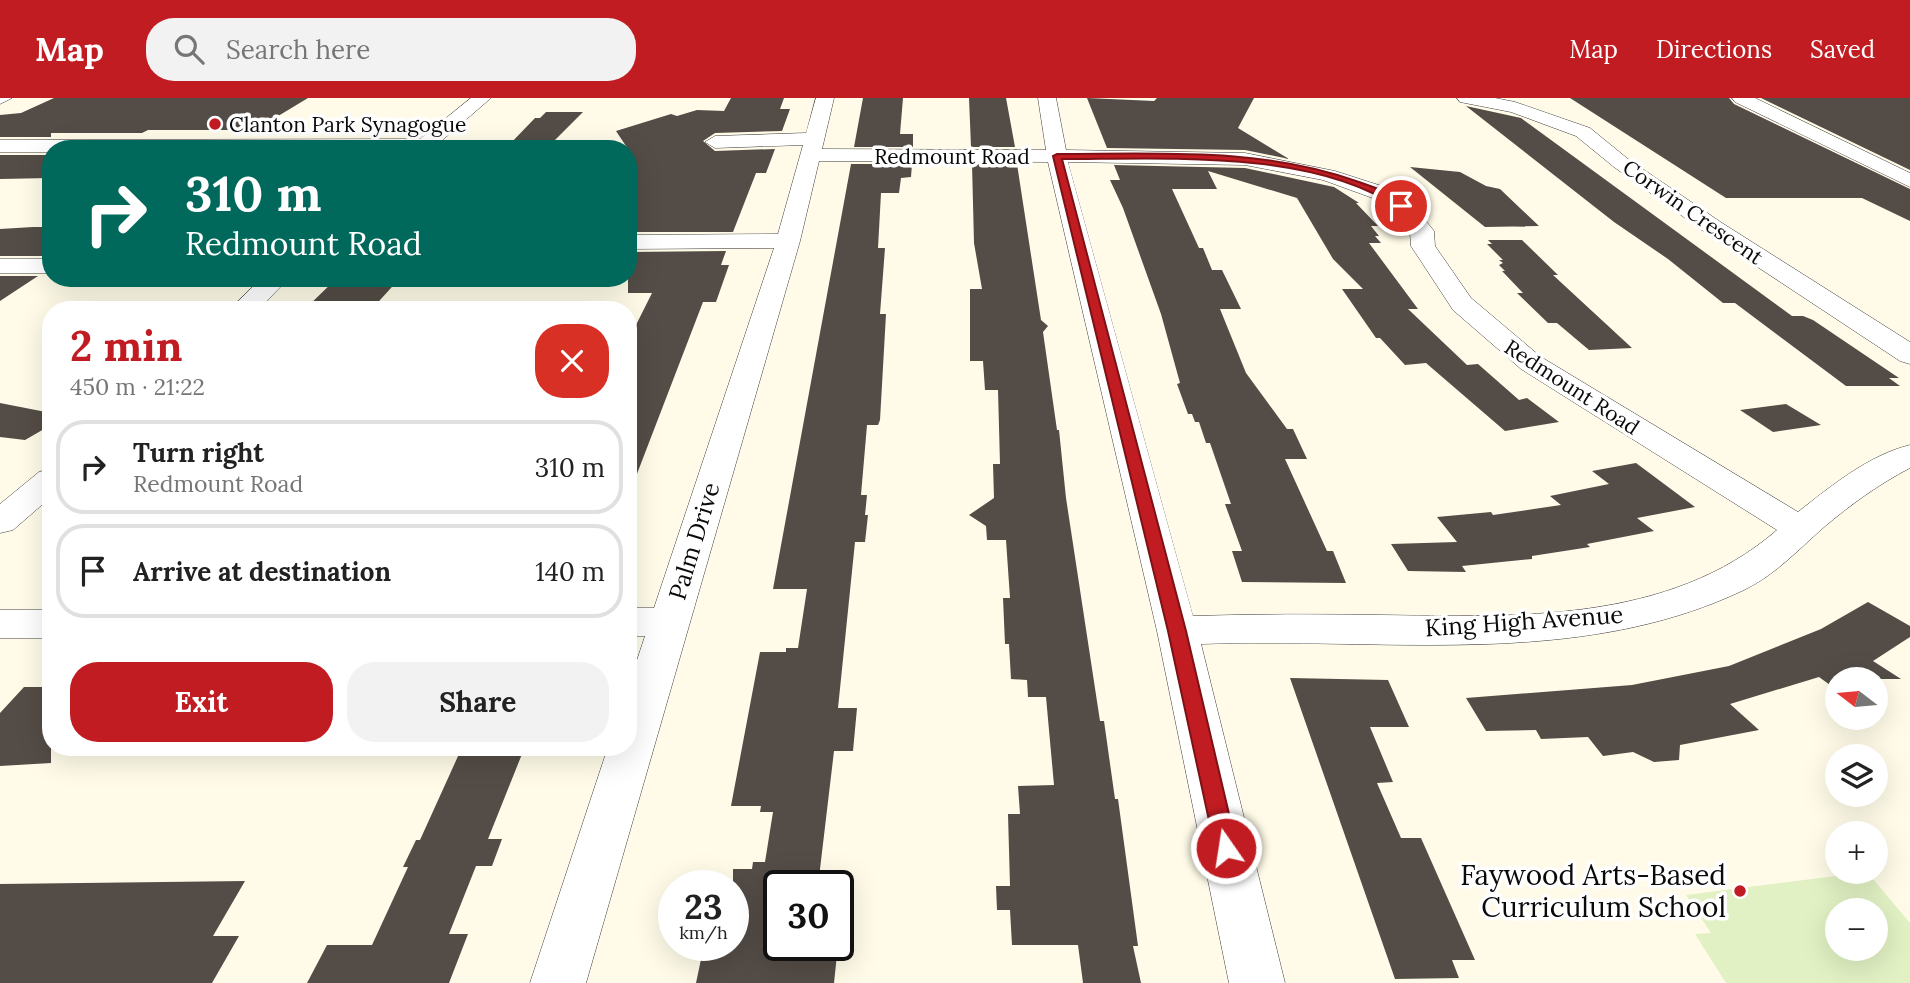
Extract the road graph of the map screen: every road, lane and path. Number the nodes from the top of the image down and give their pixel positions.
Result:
1 (482, 98) edge
2 (825, 98) edge
3 (1047, 98) edge
4 (1465, 98) edge
5 (1741, 98) edge
6 (431, 140) edge
7 (715, 142) dead end
8 (0, 146) edge
9 (42, 146) edge
10 (812, 147) junction
11 (1057, 156) junction
12 (1910, 181) edge
13 (788, 241) junction
14 (637, 242) edge
15 (0, 266) edge
16 (42, 266) edge
17 (267, 287) edge
18 (252, 301) edge
19 (1910, 355) edge
20 (1910, 455) edge
21 (42, 485) edge
22 (42, 487) edge
23 (0, 490) edge
24 (0, 523) edge
25 (1801, 529) junction
26 (637, 622) edge
27 (669, 622) junction
28 (0, 624) edge
29 (42, 624) edge
30 (1177, 631) junction
31 (637, 726) edge
32 (628, 756) edge
33 (558, 983) edge
34 (1257, 983) edge

1 - 6 street
2 - 10 street, Palm Drive
3 - 11 street
4 - 19 street, Corwin Crescent
5 - 12 street
7 - 10 street, Redmount Road
8 - 9 street
10 - 11 street, Redmount Road
10 - 13 street, Palm Drive
11 - 25 street, Redmount Road
11 - 30 street
13 - 14 street
13 - 27 street, Palm Drive
15 - 16 street
17 - 18 street
20 - 25 street, King High Avenue
21 - 23 street
22 - 24 street
25 - 30 street, King High Avenue
26 - 27 street
27 - 31 street, Palm Drive
28 - 29 street
30 - 34 street
32 - 33 street, Palm Drive

